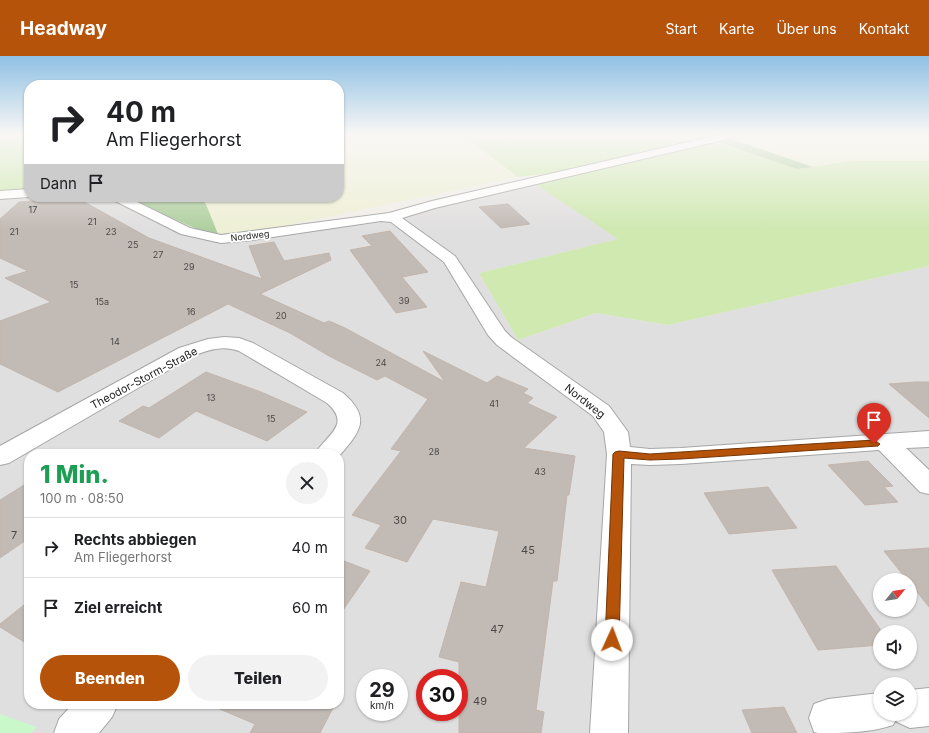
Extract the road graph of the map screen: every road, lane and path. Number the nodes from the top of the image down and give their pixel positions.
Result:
1 (596, 167) edge
2 (24, 194) edge
3 (0, 195) edge
4 (127, 202) edge
5 (390, 217) junction
6 (929, 439) edge
7 (886, 443) junction
8 (331, 449) edge
9 (619, 454) junction
10 (0, 457) edge
11 (929, 485) edge
12 (929, 707) edge
13 (917, 708) edge
14 (95, 709) edge
15 (873, 713) edge
16 (828, 718) dead end
17 (73, 733) edge
18 (609, 733) edge

1 - 5 street, Nordweg
2 - 3 street
4 - 5 street, Nordweg
5 - 9 street, Nordweg
6 - 7 street
7 - 9 street
7 - 11 street
8 - 10 street, Theodor-Storm-Straße
9 - 18 street, Nordweg
12 - 13 street
14 - 17 street
15 - 16 street

